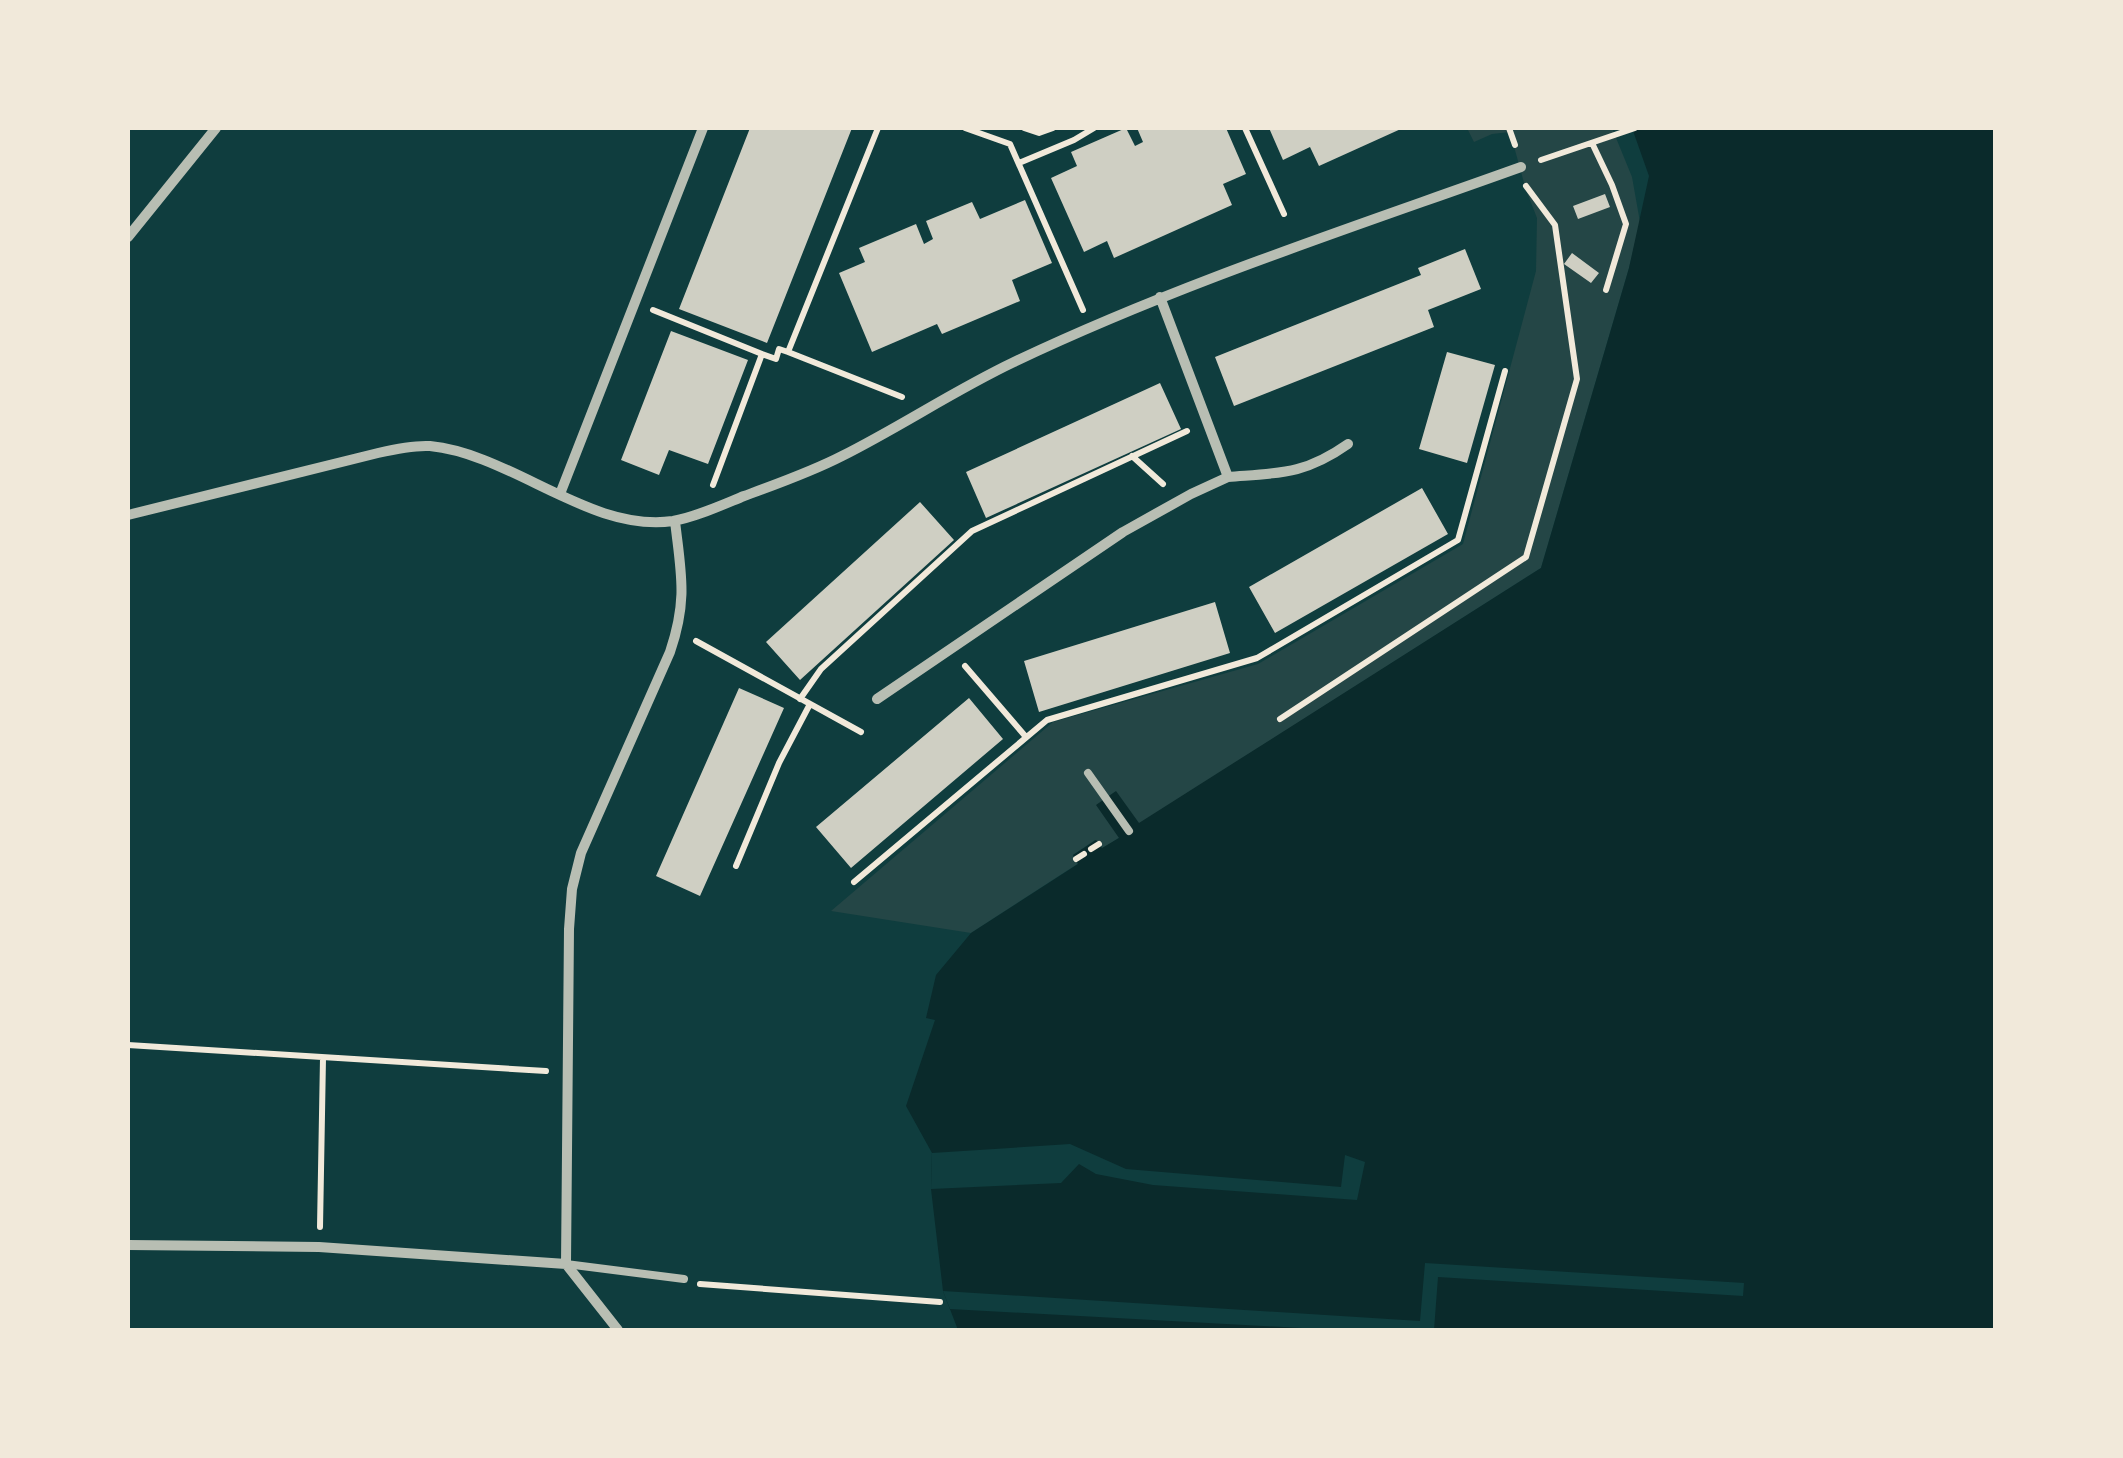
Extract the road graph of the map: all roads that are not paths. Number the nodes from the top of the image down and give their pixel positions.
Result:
1 (216, 128) edge
2 (703, 128) edge
3 (1521, 167) road end
4 (128, 237) edge
5 (1160, 297) junction
6 (1348, 444) dead end
7 (1228, 477) junction
8 (560, 494) junction
9 (128, 515) edge
10 (675, 520) junction
11 (877, 699) dead end
12 (1088, 773) dead end
13 (1130, 830) dead end
14 (128, 1245) edge
15 (566, 1264) junction
16 (684, 1279) road end
17 (618, 1330) edge

1 - 4 street
2 - 8 street
3 - 5 street
5 - 7 street
5 - 10 street
6 - 7 street
7 - 11 street
8 - 9 street
8 - 10 street
10 - 15 street
12 - 13 lane
14 - 15 street
15 - 16 lane
15 - 17 street

